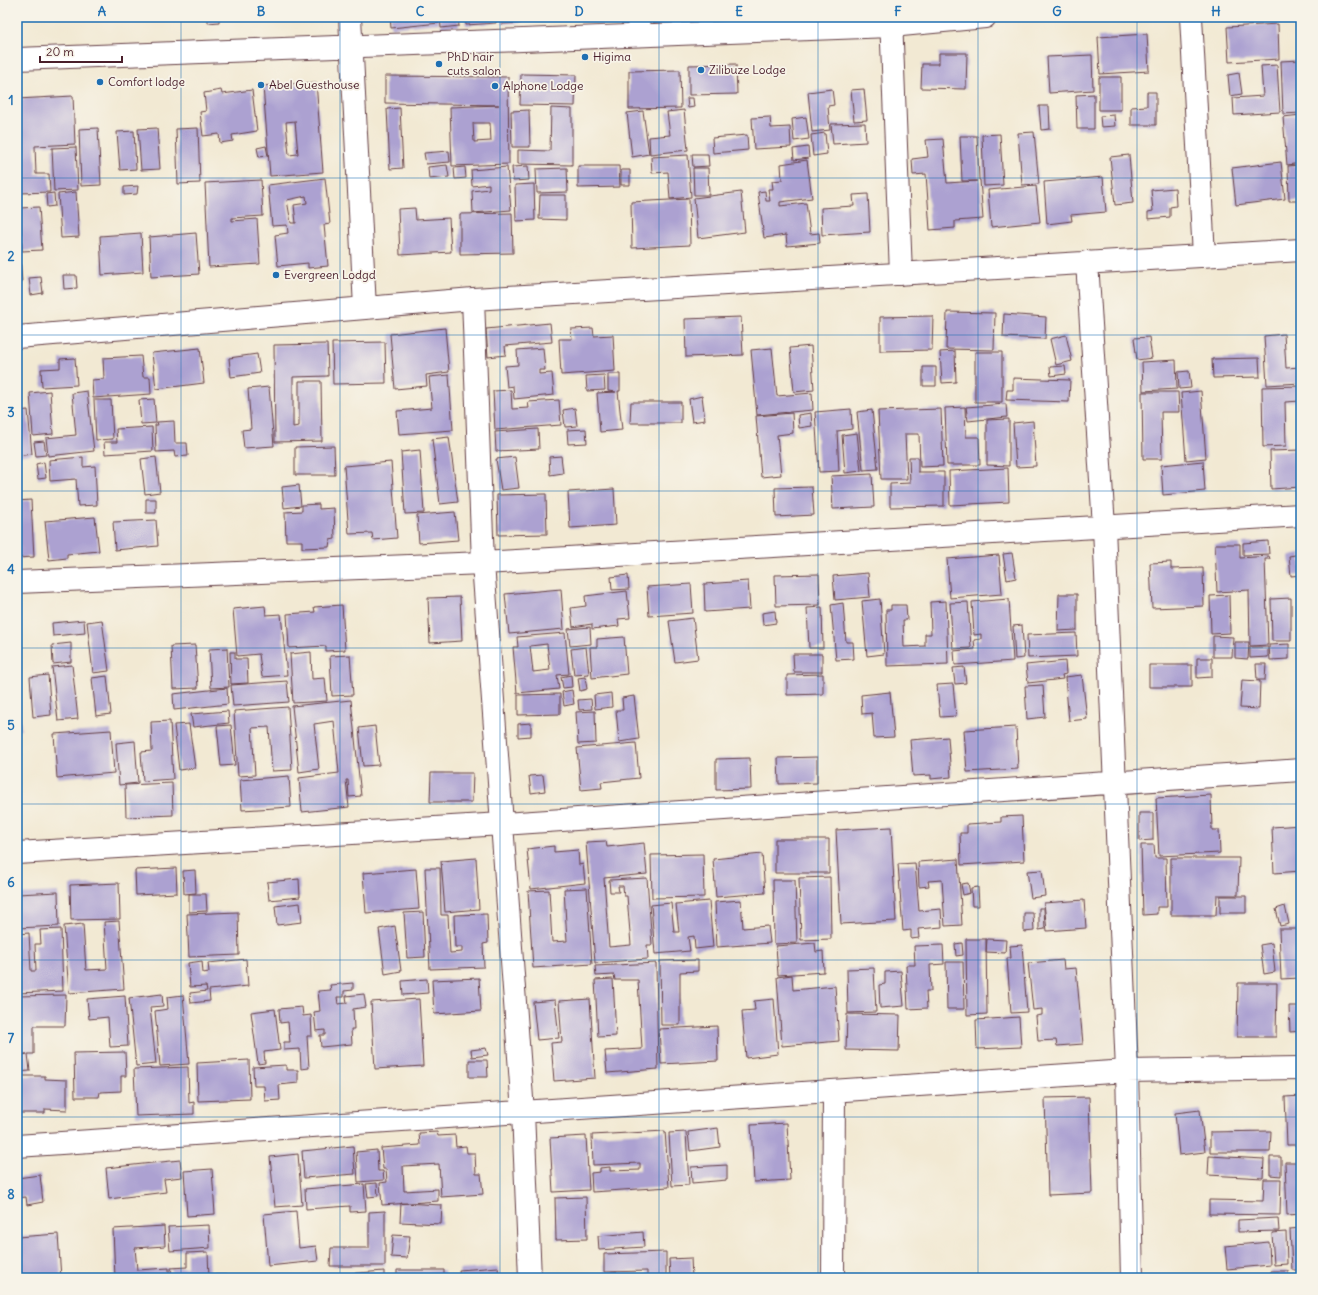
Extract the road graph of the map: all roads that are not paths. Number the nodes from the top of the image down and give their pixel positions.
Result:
1 (350, 17) edge
2 (985, 17) edge
3 (1191, 17) edge
4 (891, 21) edge
5 (638, 26) edge
6 (352, 46) junction
7 (17, 59) edge
8 (1301, 250) edge
9 (1204, 256) junction
10 (1087, 262) junction
11 (900, 274) junction
12 (473, 299) junction
13 (365, 308) junction
14 (17, 337) edge
15 (1301, 515) edge
16 (1104, 527) junction
17 (483, 563) junction
18 (17, 582) edge
19 (1301, 770) edge
20 (1115, 784) junction
21 (502, 824) junction
22 (17, 853) edge
23 (1301, 1068) edge
24 (1127, 1071) junction
25 (834, 1091) junction
26 (523, 1112) junction
27 (17, 1146) edge
28 (530, 1278) edge
29 (834, 1278) edge
30 (1132, 1278) edge

1 - 6 street
2 - 4 street
3 - 9 street
4 - 5 street
4 - 11 street
5 - 6 street
6 - 7 street
6 - 13 street
8 - 9 street
9 - 10 street
10 - 11 street
10 - 16 street
11 - 12 street
12 - 13 street
12 - 17 street
13 - 14 street
15 - 16 street
16 - 17 street
16 - 20 street
17 - 18 street
17 - 21 street
19 - 20 street
20 - 21 street
20 - 24 street
21 - 22 street
21 - 26 street
23 - 24 street
24 - 25 street
24 - 30 street
25 - 26 street
25 - 29 street
26 - 27 street
26 - 28 street

